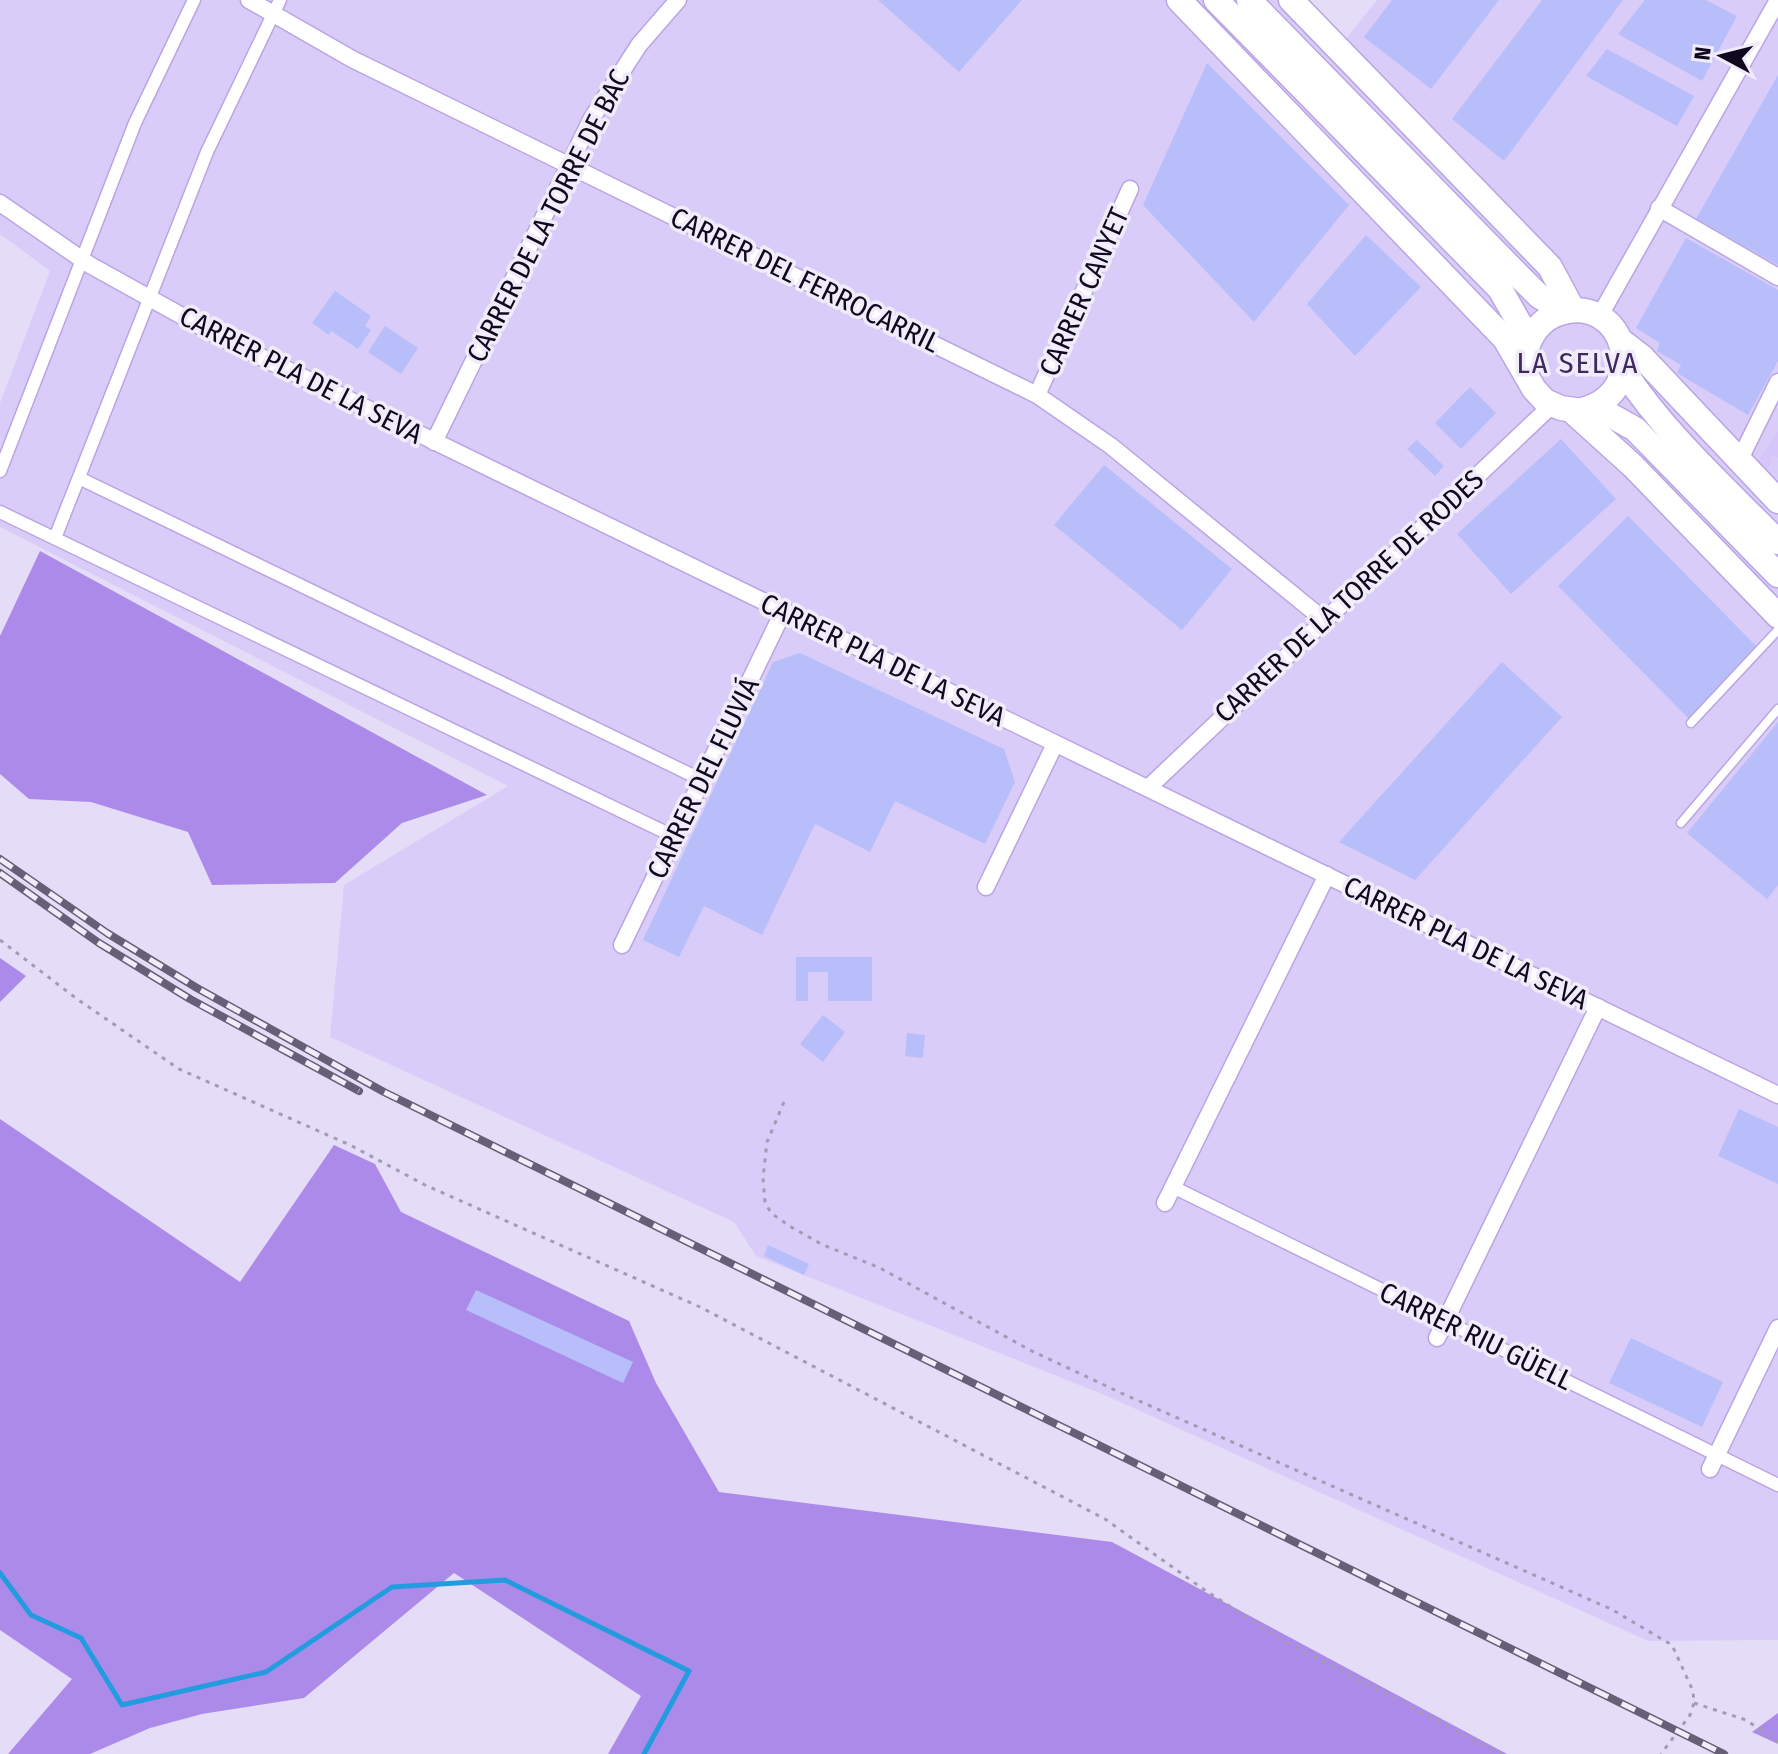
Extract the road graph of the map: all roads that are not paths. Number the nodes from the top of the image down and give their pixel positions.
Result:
1 (194, 0) edge
2 (249, 0) edge
3 (678, 0) edge
4 (1179, 0) edge
5 (1216, 0) edge
6 (1249, 0) edge
7 (1291, 0) edge
8 (1778, 0) edge
9 (276, 8) edge
10 (569, 165) junction
11 (1130, 189) dead end
12 (0, 203) edge
13 (1659, 208) junction
14 (83, 260) junction
15 (1778, 277) edge
16 (148, 297) junction
17 (1569, 311) junction
18 (1599, 317) junction
19 (1529, 340) junction
20 (1620, 340) junction
21 (1623, 370) junction
22 (1530, 382) junction
23 (1778, 382) edge
24 (1037, 395) junction
25 (1568, 408) junction
26 (434, 442) junction
27 (1739, 461) junction
28 (0, 471) edge
29 (79, 478) junction
30 (1778, 501) edge
31 (0, 512) edge
32 (55, 538) junction
33 (1778, 542) edge
34 (1778, 575) edge
35 (783, 612) junction
36 (1778, 616) edge
37 (1324, 620) junction
38 (1778, 630) edge
39 (1778, 709) edge
40 (1691, 723) dead end
41 (1055, 744) junction
42 (702, 780) junction
43 (1148, 788) junction
44 (1681, 823) dead end
45 (675, 837) junction
46 (1327, 875) junction
47 (986, 887) dead end
48 (622, 945) dead end
49 (1598, 1007) junction
50 (1778, 1095) edge
51 (1173, 1187) junction
52 (1165, 1203) dead end
53 (1446, 1321) junction
54 (1778, 1328) edge
55 (1437, 1338) dead end
56 (1713, 1462) junction
57 (1778, 1485) edge

1 - 14 street
2 - 9 street, CARRER DEL FERROCARRIL
3 - 10 street, CARRER DE LA TORRE DE BAC
4 - 22 main road
5 - 19 main road
6 - 17 main road
7 - 17 main road
8 - 13 street
9 - 10 street, CARRER DEL FERROCARRIL
9 - 16 street
10 - 24 street, CARRER DEL FERROCARRIL
10 - 26 street, CARRER DE LA TORRE DE BAC
11 - 24 street, CARRER CANYET
12 - 14 street, CARRER PLA DE LA SEVA
13 - 15 street
13 - 18 street
14 - 16 street, CARRER PLA DE LA SEVA
14 - 28 street
16 - 26 street, CARRER PLA DE LA SEVA
16 - 29 street
17 - 18 main road
17 - 19 main road
18 - 20 main road
19 - 22 main road
20 - 21 main road
20 - 27 main road
21 - 25 main road
21 - 33 main road
22 - 25 main road
23 - 27 street
24 - 37 street, CARRER DEL FERROCARRIL
25 - 34 main road
25 - 36 main road
25 - 37 street, CARRER DE LA TORRE DE RODES
26 - 35 street, CARRER PLA DE LA SEVA
27 - 30 main road
29 - 32 street
29 - 42 street
31 - 32 street
32 - 45 street
35 - 41 street, CARRER PLA DE LA SEVA
35 - 42 street, CARRER DEL FLUVIÁ
37 - 43 street, CARRER DE LA TORRE DE RODES
38 - 40 lane
39 - 44 lane
41 - 43 street, CARRER PLA DE LA SEVA
41 - 47 street
42 - 45 street, CARRER DEL FLUVIÁ
43 - 46 street, CARRER PLA DE LA SEVA
45 - 48 street, CARRER DEL FLUVIÁ
46 - 49 street, CARRER PLA DE LA SEVA
46 - 51 street
49 - 50 street, CARRER PLA DE LA SEVA
49 - 53 street
51 - 52 street
51 - 53 street, CARRER RIU GÜELL
53 - 55 street
53 - 56 street, CARRER RIU GÜELL
54 - 56 street
56 - 57 street, CARRER RIU GÜELL

